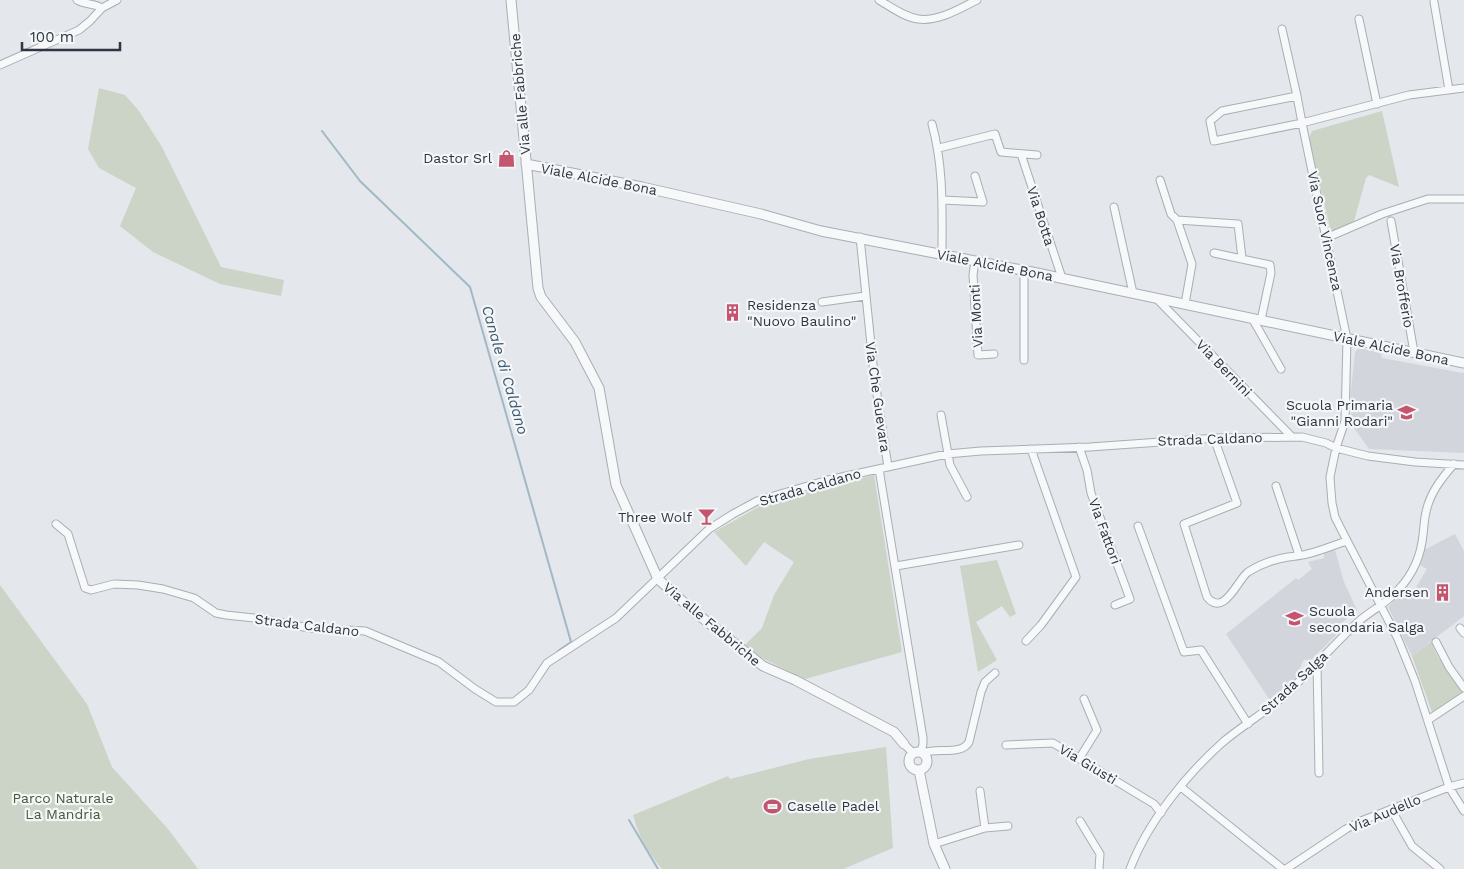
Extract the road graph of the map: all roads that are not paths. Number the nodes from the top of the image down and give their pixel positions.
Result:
1 (77, 0) edge
2 (117, 0) edge
3 (511, 0) edge
4 (879, 0) edge
5 (977, 0) edge
6 (1434, 2) dead end
7 (102, 8) junction
8 (1359, 20) dead end
9 (1282, 29) dead end
10 (0, 65) edge
11 (1464, 88) edge
12 (1449, 90) junction
13 (1297, 96) junction
14 (1377, 104) junction
15 (1302, 123) junction
16 (932, 124) dead end
17 (939, 148) junction
18 (1021, 154) junction
19 (1037, 155) dead end
20 (526, 164) junction
21 (975, 176) dead end
22 (1160, 180) dead end
23 (1464, 199) edge
24 (942, 200) junction
25 (1114, 207) dead end
26 (1177, 220) junction
27 (1391, 221) dead end
28 (860, 237) junction
29 (1326, 238) junction
30 (1214, 253) dead end
31 (942, 254) junction
32 (1242, 258) junction
33 (975, 261) junction
34 (1024, 270) junction
35 (1062, 278) junction
36 (1133, 293) junction
37 (865, 296) junction
38 (1156, 298) junction
39 (822, 302) dead end
40 (1186, 304) junction
41 (1256, 319) junction
42 (1347, 339) junction
43 (1414, 352) junction
44 (994, 354) dead end
45 (1024, 360) dead end
46 (1464, 363) edge
47 (1281, 369) dead end
48 (942, 415) dead end
49 (1292, 437) junction
50 (1214, 438) junction
51 (1079, 447) junction
52 (1336, 448) junction
53 (1031, 449) junction
54 (947, 454) junction
55 (1454, 464) junction
56 (1464, 465) edge
57 (888, 467) junction
58 (879, 469) junction
59 (1276, 486) dead end
60 (967, 497) dead end
61 (56, 524) dead end
62 (1138, 526) dead end
63 (1347, 541) junction
64 (1019, 545) dead end
65 (1299, 555) junction
66 (896, 566) junction
67 (658, 579) junction
68 (1115, 605) dead end
69 (1381, 606) junction
70 (1026, 641) dead end
71 (1436, 642) dead end
72 (1317, 663) junction
73 (995, 672) dead end
74 (1464, 688) edge
75 (1464, 696) edge
76 (1084, 699) dead end
77 (1428, 720) junction
78 (1248, 724) junction
79 (904, 744) joint
80 (1006, 745) dead end
81 (919, 753) junction
82 (1079, 758) junction
83 (919, 770) junction
84 (1319, 773) dead end
85 (1464, 784) edge
86 (1181, 787) junction
87 (1450, 787) junction
88 (980, 791) dead end
89 (1391, 809) junction
90 (1464, 811) edge
91 (1161, 812) junction
92 (1080, 821) dead end
93 (1008, 826) dead end
94 (985, 828) junction
95 (934, 844) junction
96 (1288, 868) edge
97 (945, 869) edge
98 (1099, 869) edge
99 (1130, 869) edge
100 (1440, 869) edge

1 - 7 street
2 - 7 street
3 - 20 street, Via alle Fabbriche
4 - 5 street
6 - 12 street
7 - 10 street
8 - 14 street
9 - 13 street, Via Suor Vincenza
11 - 12 street
12 - 14 street
13 - 15 street, Via Suor Vincenza
13 - 15 street
14 - 15 street
15 - 29 street, Via Suor Vincenza
16 - 17 street
17 - 18 street
17 - 24 street
18 - 19 street
18 - 35 street, Via Botta
20 - 28 street, Viale Alcide Bona
20 - 67 street, Via alle Fabbriche
21 - 24 street
22 - 26 street
23 - 29 street
24 - 31 street
25 - 36 street
26 - 32 street
26 - 40 street
27 - 43 street, Via Brofferio
28 - 31 street, Viale Alcide Bona
28 - 37 street, Via Che Guevara
29 - 42 street, Via Suor Vincenza
30 - 32 street
31 - 33 street, Viale Alcide Bona
32 - 41 street
33 - 34 street, Viale Alcide Bona
33 - 44 street, Via Monti
34 - 35 street, Viale Alcide Bona
34 - 45 street
35 - 36 street, Viale Alcide Bona
36 - 38 street, Viale Alcide Bona
37 - 39 street
37 - 57 street, Via Che Guevara
38 - 40 street, Viale Alcide Bona
38 - 49 street, Via Bernini
40 - 41 street, Viale Alcide Bona
41 - 42 street, Viale Alcide Bona
41 - 47 street
42 - 43 street, Viale Alcide Bona
42 - 52 street, Via Suor Vincenza
43 - 46 street, Viale Alcide Bona
48 - 54 street
49 - 50 street, Strada Caldano
49 - 52 street, Strada Caldano
50 - 51 street, Strada Caldano
50 - 65 street
51 - 53 street, Strada Caldano
51 - 68 street, Via Fattori
52 - 55 street, Strada Caldano
52 - 63 street, Via Suor Vincenza
53 - 54 street, Strada Caldano
53 - 70 street
54 - 57 street, Strada Caldano
54 - 60 street
55 - 56 street, Strada Caldano
55 - 69 street, Strada Salga
57 - 58 street, Strada Caldano
58 - 66 street, Via Che Guevara
58 - 67 street, Strada Caldano
59 - 65 street
61 - 67 street, Strada Caldano
62 - 78 street
63 - 65 street
63 - 69 street, Via Suor Vincenza
64 - 66 street
66 - 81 street, Via Che Guevara
67 - 79 street, Via alle Fabbriche
69 - 72 street, Strada Salga
69 - 77 street, Via Suor Vincenza
71 - 74 street
72 - 78 street, Strada Salga
72 - 84 street
73 - 81 street
75 - 77 street
76 - 82 street
77 - 87 street, Via Suor Vincenza
78 - 86 street, Strada Salga
79 - 81 street
80 - 82 street, Via Giusti
81 - 83 street
81 - 83 street
82 - 91 street, Via Giusti
83 - 95 street
85 - 87 street, Via Audello
86 - 91 street, Strada Salga
86 - 96 street
87 - 89 street, Via Audello
87 - 90 street, Via Suor Vincenza
88 - 94 street
89 - 96 street, Via Audello
89 - 100 street
91 - 99 street, Strada Salga
92 - 98 street
93 - 94 street
94 - 95 street
95 - 97 street

